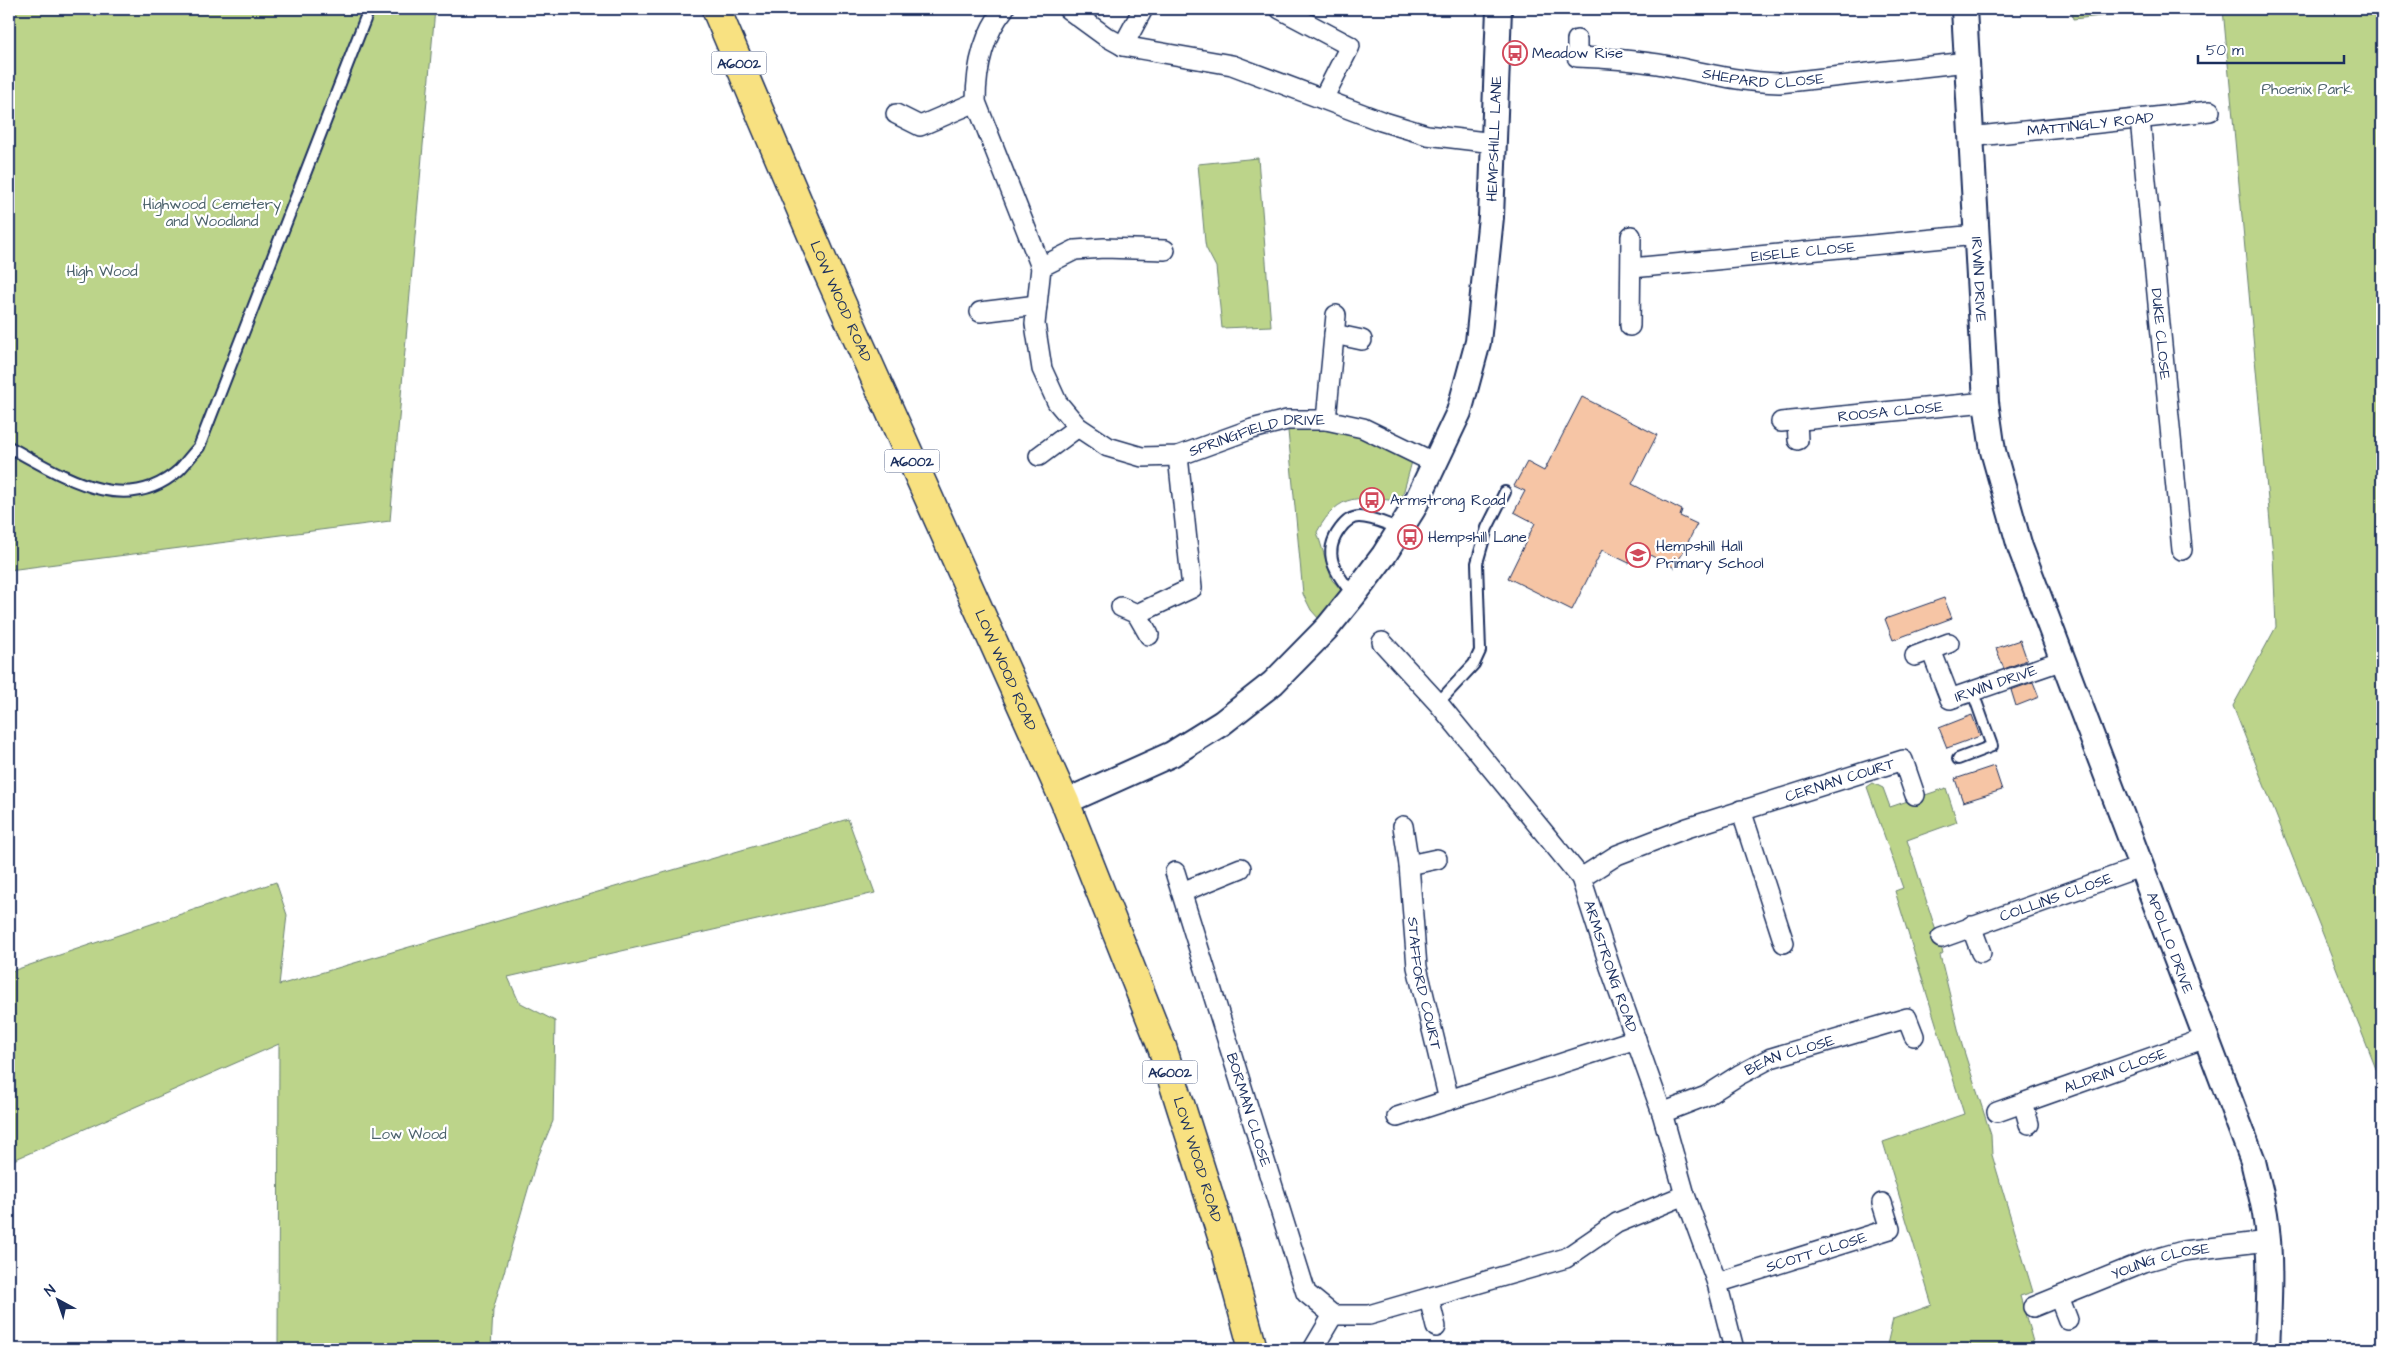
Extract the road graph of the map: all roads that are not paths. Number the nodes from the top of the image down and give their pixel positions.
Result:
1 (369, 9) edge
2 (716, 9) edge
3 (1004, 9) edge
4 (1068, 9) edge
5 (1143, 9) edge
6 (1280, 9) edge
7 (1500, 9) edge
8 (1964, 9) edge
9 (1577, 40) dead end
10 (1123, 46) junction
11 (1967, 62) junction
12 (1322, 99) junction
13 (976, 102) junction
14 (2210, 111) dead end
15 (896, 114) dead end
16 (2140, 118) junction
17 (1970, 137) junction
18 (1494, 143) junction
19 (1976, 235) junction
20 (1631, 236) dead end
21 (1164, 250) dead end
22 (1041, 267) junction
23 (1632, 268) junction
24 (1036, 305) junction
25 (980, 312) dead end
26 (1336, 315) dead end
27 (1630, 326) dead end
28 (1334, 334) junction
29 (1362, 340) dead end
30 (1986, 402) junction
31 (1326, 420) junction
32 (1078, 427) junction
33 (1792, 428) dead end
34 (9, 446) edge
35 (1039, 456) dead end
36 (1178, 456) junction
37 (1435, 463) junction
38 (1504, 492) dead end
39 (1401, 530) junction
40 (2020, 547) joint
41 (2182, 550) dead end
42 (1354, 596) junction
43 (1149, 635) dead end
44 (1382, 642) dead end
45 (1932, 650) dead end
46 (2063, 660) junction
47 (1972, 690) junction
48 (1438, 702) junction
49 (1958, 760) dead end
50 (1914, 794) dead end
51 (1065, 802) junction
52 (1741, 810) junction
53 (1403, 826) dead end
54 (1437, 859) dead end
55 (1409, 865) junction
56 (2140, 866) junction
57 (1241, 868) dead end
58 (1175, 872) dead end
59 (1581, 878) junction
60 (1182, 892) junction
61 (1971, 926) junction
62 (1941, 938) dead end
63 (1784, 943) dead end
64 (1981, 953) dead end
65 (1914, 1036) dead end
66 (2206, 1038) junction
67 (1636, 1039) junction
68 (1449, 1100) junction
69 (2023, 1103) junction
70 (1997, 1112) dead end
71 (1662, 1113) junction
72 (1397, 1117) dead end
73 (2029, 1124) dead end
74 (1686, 1195) junction
75 (1882, 1204) dead end
76 (2268, 1241) junction
77 (1717, 1283) junction
78 (2058, 1296) junction
79 (1429, 1298) junction
80 (2033, 1306) dead end
81 (1333, 1315) junction
82 (2068, 1320) dead end
83 (1436, 1327) dead end
84 (1253, 1349) edge
85 (1313, 1349) edge
86 (1734, 1349) edge
87 (2267, 1349) edge

1 - 34 lane
2 - 51 main road, LOW WOOD ROAD / A6002
3 - 13 street, SPRINGFIELD DRIVE
4 - 10 street
5 - 10 street
6 - 12 street
7 - 18 street, HEMPSHILL LANE
8 - 11 street, IRWIN DRIVE
9 - 11 street, SHEPARD CLOSE
10 - 12 street
11 - 17 street, IRWIN DRIVE
12 - 18 street
13 - 15 street
13 - 22 street, SPRINGFIELD DRIVE
14 - 16 street, MATTINGLY ROAD
16 - 17 street, MATTINGLY ROAD
16 - 41 street, DUKE CLOSE
17 - 19 street, IRWIN DRIVE
18 - 37 street, HEMPSHILL LANE
19 - 23 street, EISELE CLOSE
19 - 30 street, IRWIN DRIVE
20 - 23 street
21 - 22 street
22 - 24 street, SPRINGFIELD DRIVE
23 - 27 street
24 - 25 street
24 - 32 street, SPRINGFIELD DRIVE
26 - 28 street
28 - 29 street
28 - 31 street
30 - 33 street, ROOSA CLOSE
30 - 40 street, IRWIN DRIVE
31 - 36 street, SPRINGFIELD DRIVE
31 - 37 street, SPRINGFIELD DRIVE
32 - 35 street
32 - 36 street, SPRINGFIELD DRIVE
36 - 43 street
37 - 39 street, HEMPSHILL LANE
38 - 48 lane
39 - 42 street, HEMPSHILL LANE
39 - 42 lane
40 - 46 street, APOLLO DRIVE
42 - 51 street, HEMPSHILL LANE
44 - 48 street, ARMSTRONG ROAD
45 - 47 street, IRWIN DRIVE
46 - 47 street, IRWIN DRIVE
46 - 56 street, APOLLO DRIVE
47 - 49 lane
48 - 59 street, ARMSTRONG ROAD
50 - 52 street, CERNAN COURT
51 - 84 main road, LOW WOOD ROAD / A6002
52 - 59 street, CERNAN COURT
52 - 63 street
53 - 55 street, STAFFORD COURT
54 - 55 street
55 - 68 street, STAFFORD COURT
56 - 61 street, COLLINS CLOSE
56 - 66 street, APOLLO DRIVE
57 - 60 street
58 - 60 street, BORMAN CLOSE
59 - 67 street, ARMSTRONG ROAD
60 - 81 street, BORMAN CLOSE
61 - 62 street, COLLINS CLOSE
61 - 64 street
65 - 71 street, BEAN CLOSE
66 - 69 street, ALDRIN CLOSE
66 - 76 street, APOLLO DRIVE
67 - 68 street
67 - 71 street, ARMSTRONG ROAD
68 - 72 street
69 - 70 street, ALDRIN CLOSE
69 - 73 street
71 - 74 street, ARMSTRONG ROAD
74 - 77 street, ARMSTRONG ROAD
74 - 79 street
75 - 77 street, SCOTT CLOSE
76 - 78 street, YOUNG CLOSE
76 - 87 street, APOLLO DRIVE
77 - 86 street, ARMSTRONG ROAD
78 - 80 street, YOUNG CLOSE
78 - 82 street
79 - 81 street
79 - 83 street
81 - 85 street

